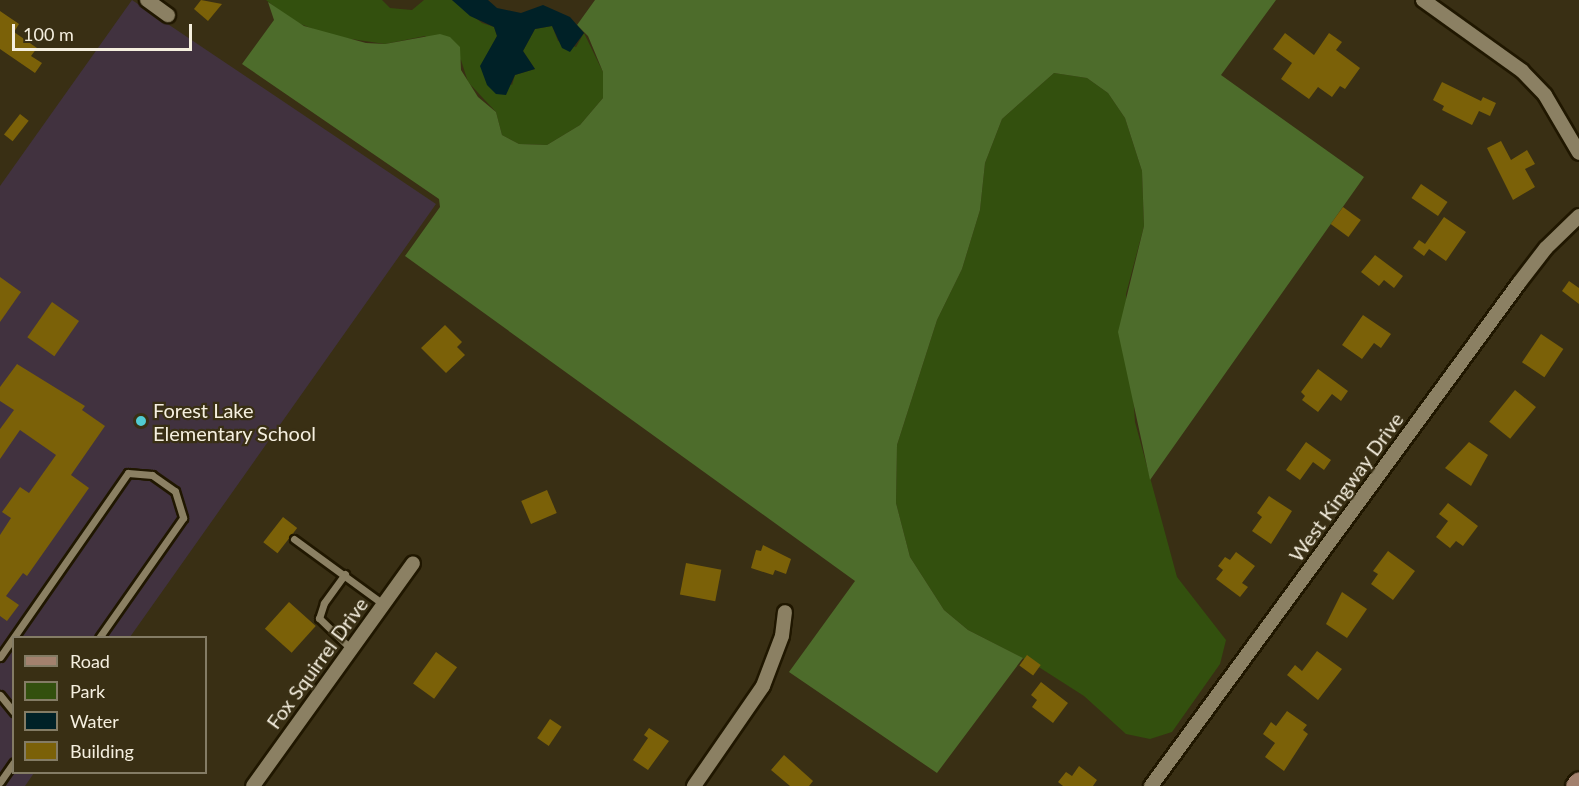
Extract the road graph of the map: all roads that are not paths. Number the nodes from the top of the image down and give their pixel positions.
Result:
1 (147, 0) edge
2 (1424, 0) edge
3 (168, 15) dead end
4 (1579, 153) edge
5 (1579, 216) edge
6 (294, 540) dead end
7 (413, 563) dead end
8 (345, 574) junction
9 (383, 604) junction
10 (785, 612) dead end
11 (15, 636) edge
12 (100, 636) edge
13 (12, 640) edge
14 (351, 649) junction
15 (0, 657) edge
16 (0, 695) edge
17 (12, 710) edge
18 (12, 765) edge
19 (1579, 781) edge
20 (0, 782) edge
21 (1152, 785) edge
22 (253, 786) edge
23 (694, 786) edge
24 (1575, 786) edge

1 - 3 street
2 - 4 street
5 - 21 street, West Kingway Drive
6 - 8 lane
7 - 9 street, Fox Squirrel Drive
8 - 9 lane
8 - 14 lane
9 - 14 street, Fox Squirrel Drive
10 - 23 street
11 - 12 lane
13 - 15 lane
14 - 22 street, Fox Squirrel Drive
16 - 17 lane
18 - 20 lane
19 - 24 main road

